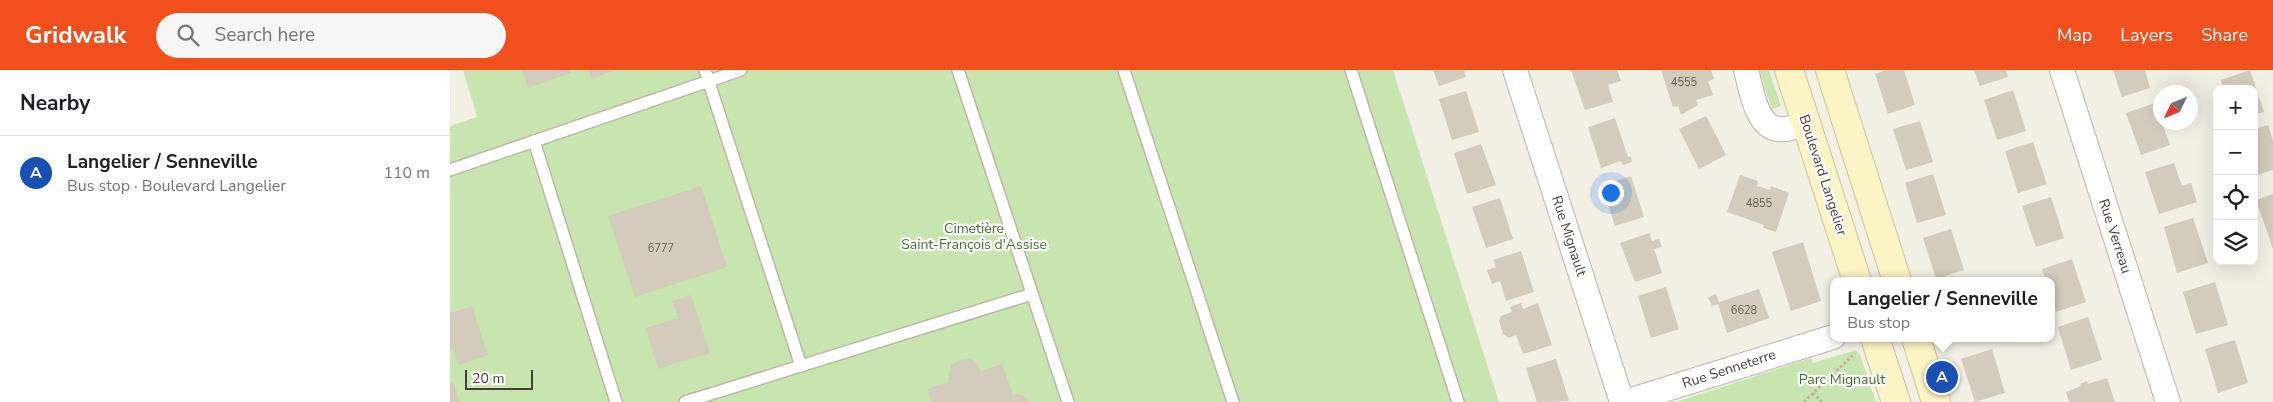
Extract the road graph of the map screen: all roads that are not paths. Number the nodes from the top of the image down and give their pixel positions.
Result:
1 (705, 70) edge
2 (741, 70) edge
3 (958, 70) edge
4 (1124, 70) edge
5 (1351, 70) edge
6 (1515, 70) edge
7 (1746, 70) edge
8 (1789, 70) edge
9 (1830, 70) edge
10 (2062, 70) edge
11 (709, 81) junction
12 (1806, 124) junction
13 (534, 141) junction
14 (450, 170) edge
15 (1856, 277) edge
16 (1896, 277) edge
17 (1032, 294) junction
18 (1830, 338) edge
19 (1917, 342) edge
20 (1867, 344) edge
21 (801, 366) junction
22 (616, 402) edge
23 (685, 402) edge
24 (1068, 402) edge
25 (1233, 402) edge
26 (1458, 402) edge
27 (1624, 402) edge
28 (1896, 402) edge
29 (1936, 402) edge
30 (2168, 402) edge

1 - 11 lane
2 - 11 lane
3 - 17 lane
4 - 25 lane
5 - 26 lane
6 - 27 street, Rue Mignault
7 - 12 street
8 - 12 main road, Boulevard Langelier
9 - 16 main road
10 - 30 street, Rue Verreau
11 - 13 lane
11 - 21 lane
12 - 15 main road, Boulevard Langelier
13 - 14 lane
13 - 22 lane
17 - 21 lane
17 - 24 lane
18 - 27 street, Rue Senneterre
19 - 29 main road
20 - 28 main road
21 - 23 lane

